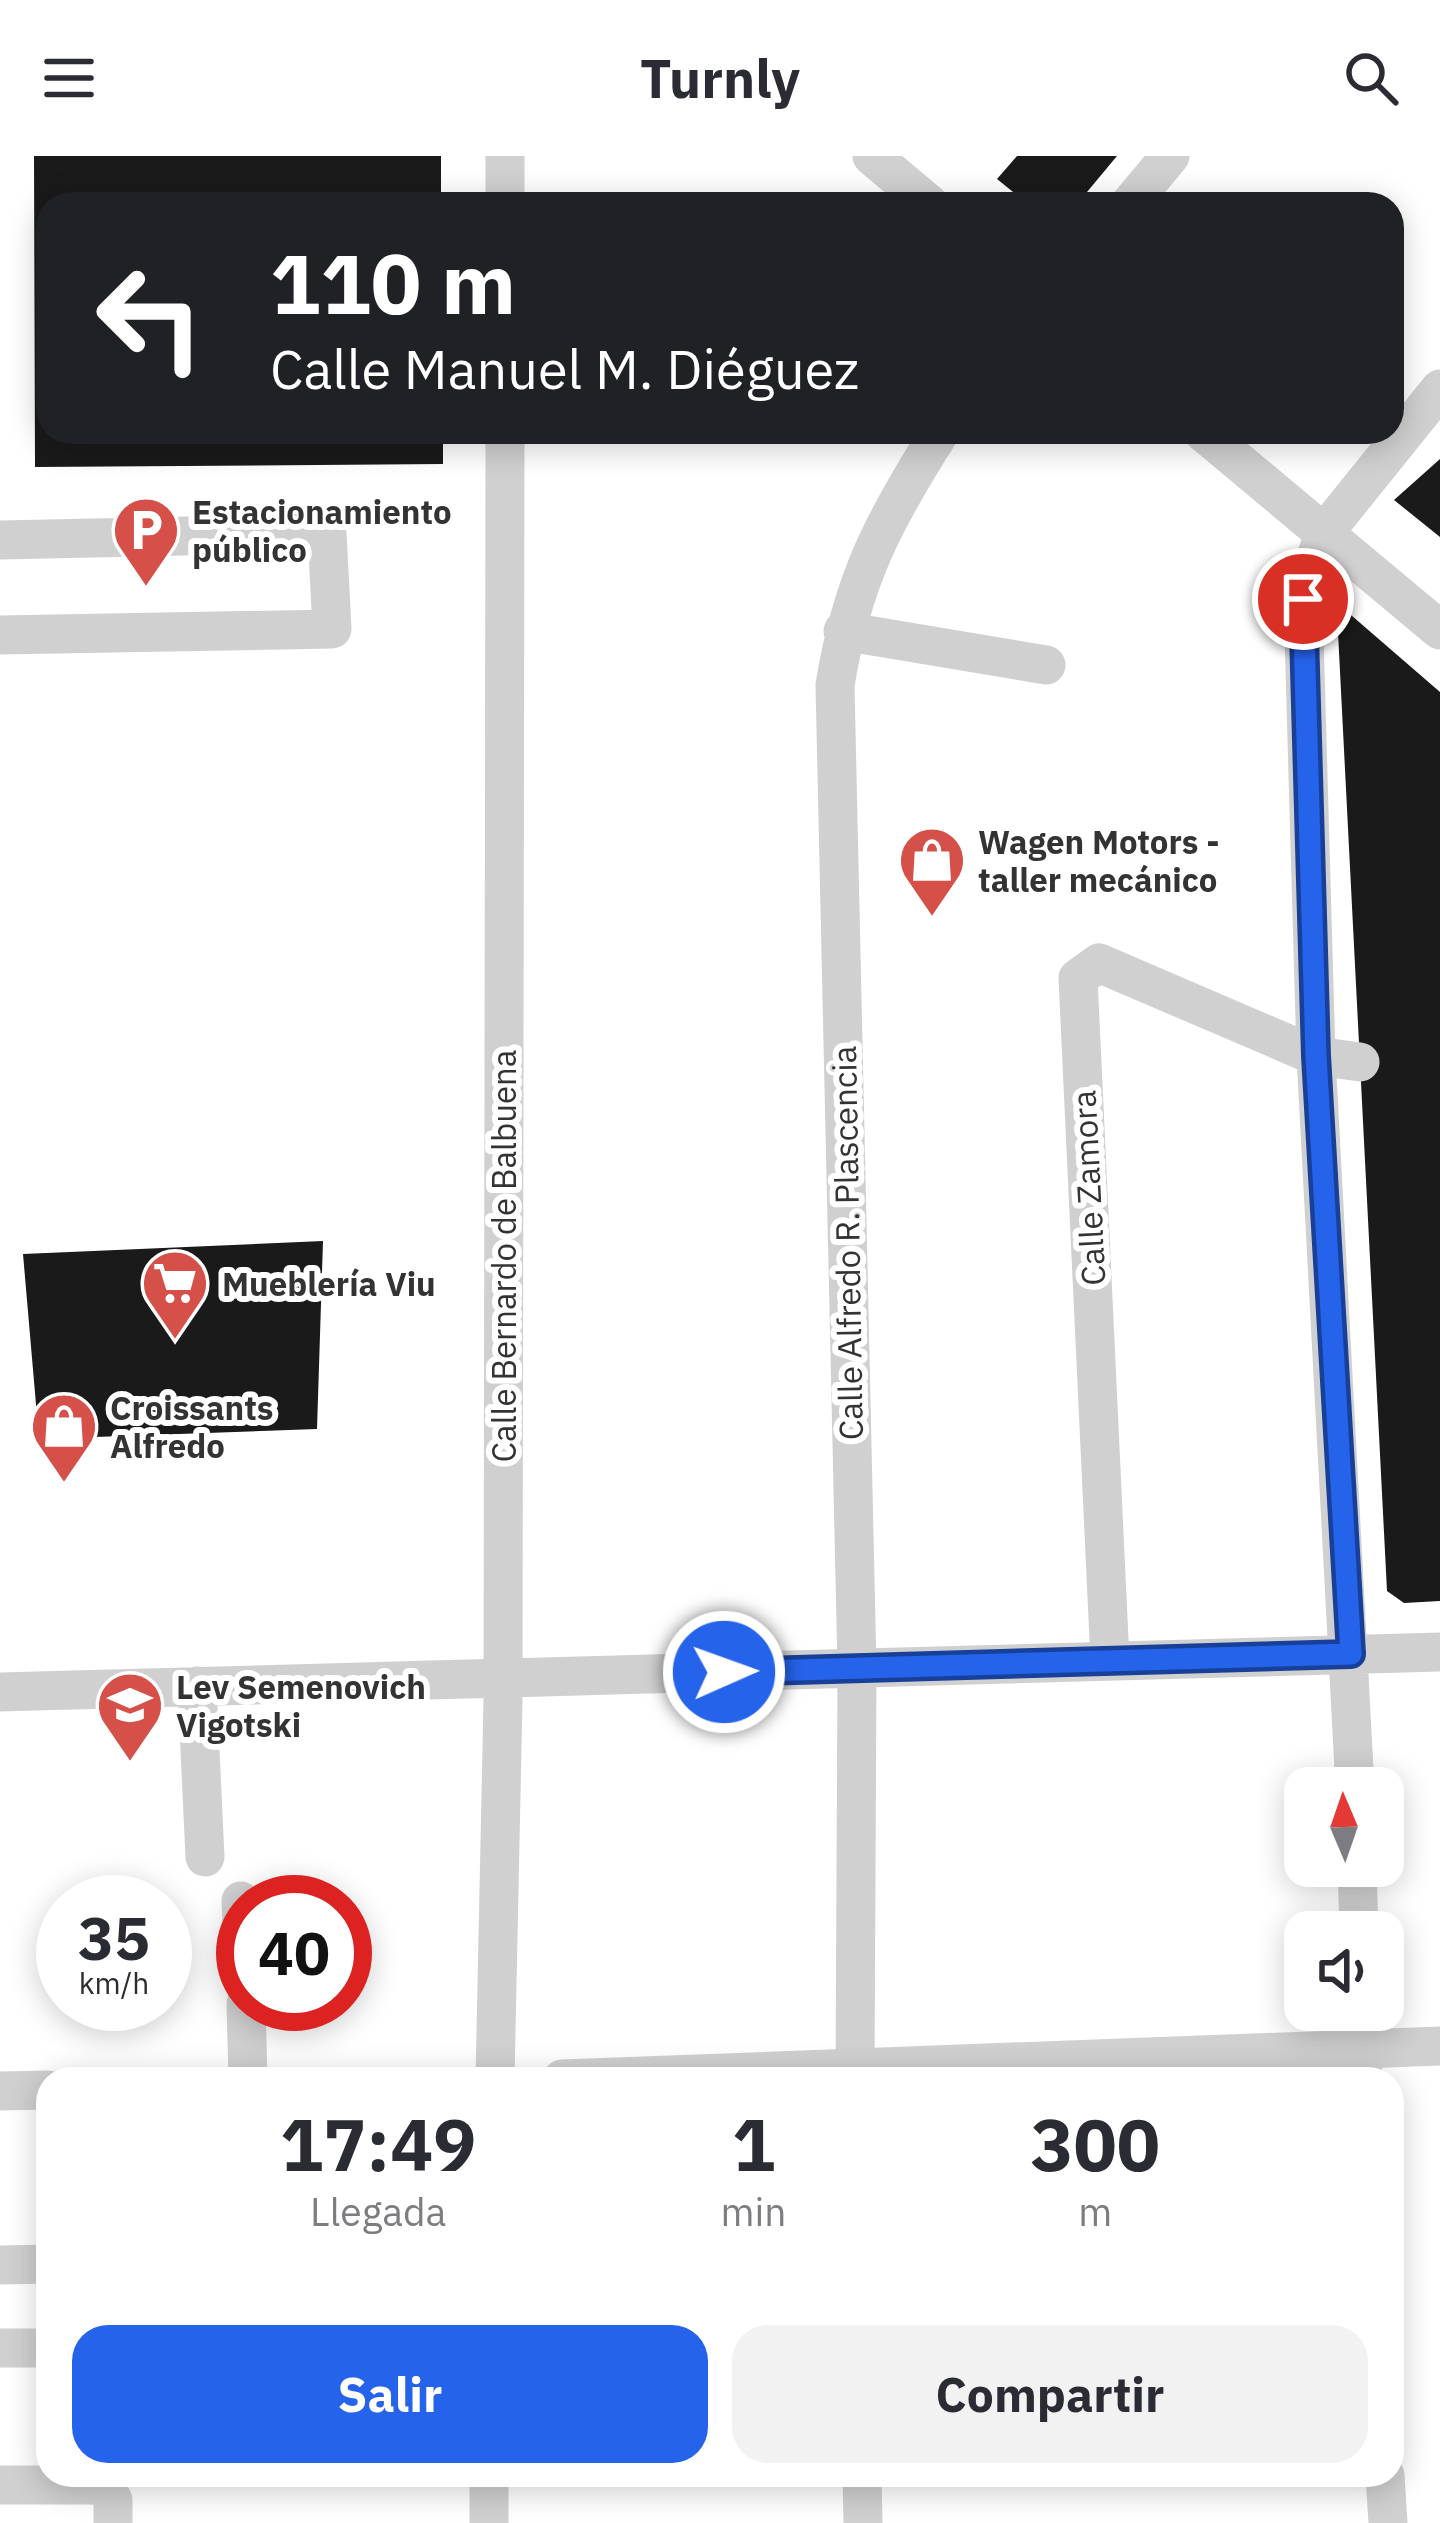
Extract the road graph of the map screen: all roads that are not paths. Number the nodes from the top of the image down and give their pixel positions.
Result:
1 (505, 156) edge
2 (872, 156) edge
3 (1170, 156) edge
4 (505, 192) edge
5 (915, 192) edge
6 (1140, 192) edge
7 (1440, 389) edge
8 (1404, 434) edge
9 (505, 444) edge
10 (933, 444) edge
11 (1217, 444) edge
12 (1396, 444) edge
13 (1324, 533) junction
14 (0, 540) edge
15 (1440, 630) edge
16 (843, 631) junction
17 (0, 635) edge
18 (1046, 665) dead end
19 (1316, 1056) junction
20 (1360, 1062) dead end
21 (1440, 1652) edge
22 (1351, 1654) junction
23 (1110, 1661) junction
24 (856, 1668) junction
25 (503, 1678) junction
26 (197, 1686) junction
27 (0, 1692) edge
28 (1354, 1767) edge
29 (205, 1857) dead end
30 (247, 2031) edge
31 (1362, 2045) edge
32 (1440, 2046) edge
33 (248, 2067) edge
34 (495, 2067) edge
35 (855, 2067) edge
36 (964, 2067) edge
37 (36, 2090) edge
38 (0, 2091) edge
39 (36, 2264) edge
40 (0, 2265) edge
41 (0, 2348) edge
42 (36, 2348) edge
43 (0, 2485) edge
44 (36, 2485) edge
45 (105, 2487) edge
46 (490, 2487) edge
47 (862, 2487) edge
48 (1386, 2487) edge
49 (113, 2523) edge
50 (489, 2523) edge
51 (863, 2523) edge
52 (1388, 2523) edge

1 - 4 street
2 - 5 street
3 - 6 street
7 - 8 street
9 - 25 street, Calle Bernardo de Balbuena
10 - 16 street, Calle Alfredo R. Plascencia
11 - 13 street
12 - 13 street
13 - 15 street
13 - 19 street
14 - 17 street
16 - 18 street
16 - 24 street, Calle Alfredo R. Plascencia
19 - 20 street
19 - 22 street
19 - 23 street, Calle Zamora
21 - 22 street
22 - 23 street
22 - 28 street
23 - 24 street
24 - 25 street
24 - 35 street, Calle Alfredo R. Plascencia
25 - 26 street
25 - 34 street, Calle Bernardo de Balbuena
26 - 27 street
26 - 29 street
30 - 33 street
31 - 32 street
31 - 36 street
37 - 38 street
39 - 40 street
41 - 42 street
43 - 44 street
45 - 49 street
46 - 50 street
47 - 51 street
48 - 52 street

